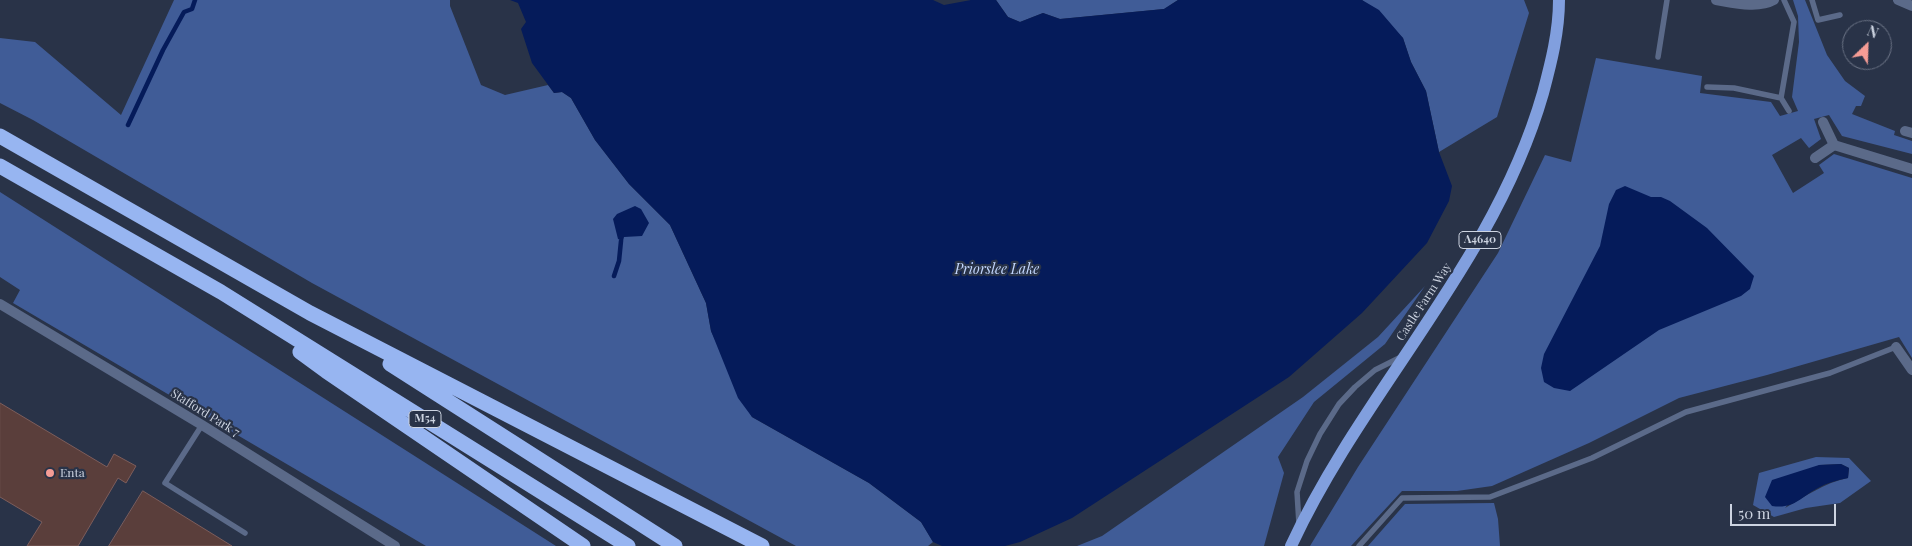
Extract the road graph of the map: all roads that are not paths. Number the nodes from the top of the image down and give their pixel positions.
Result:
1 (1559, 0) edge
2 (1667, 0) edge
3 (1716, 0) edge
4 (1774, 0) edge
5 (1784, 0) edge
6 (1812, 0) edge
7 (1898, 0) edge
8 (1912, 6) edge
9 (1840, 15) dead end
10 (1658, 57) dead end
11 (1708, 87) dead end
12 (1781, 98) junction
13 (1789, 111) dead end
14 (1823, 122) dead end
15 (0, 136) edge
16 (1834, 145) junction
17 (1815, 158) dead end
18 (0, 166) edge
19 (1912, 168) edge
20 (221, 292) junction
21 (0, 304) edge
22 (310, 313) junction
23 (1896, 347) joint
24 (1406, 354) junction
25 (1912, 370) edge
26 (202, 425) junction
27 (1299, 528) junction
28 (245, 533) dead end
29 (389, 544) edge
30 (584, 546) edge
31 (628, 546) edge
32 (676, 546) edge
33 (762, 546) edge
34 (1291, 546) edge
35 (1359, 546) edge

1 - 24 main road, Castle Farm Way / A4640
2 - 10 lane
3 - 4 street
5 - 12 lane
6 - 9 lane
7 - 8 street
11 - 12 lane
12 - 13 lane
14 - 16 street
15 - 22 highway, M54
16 - 17 street
16 - 19 street
18 - 20 highway, M54
20 - 30 highway
20 - 31 highway, M54
21 - 26 street, Stafford Park 7
22 - 32 highway, M54
22 - 33 highway
23 - 25 street
23 - 35 lane
24 - 27 main road, Castle Farm Way / A4640
24 - 27 lane
26 - 28 lane
26 - 29 street, Stafford Park 7
27 - 34 main road, Castle Farm Way / A4640

